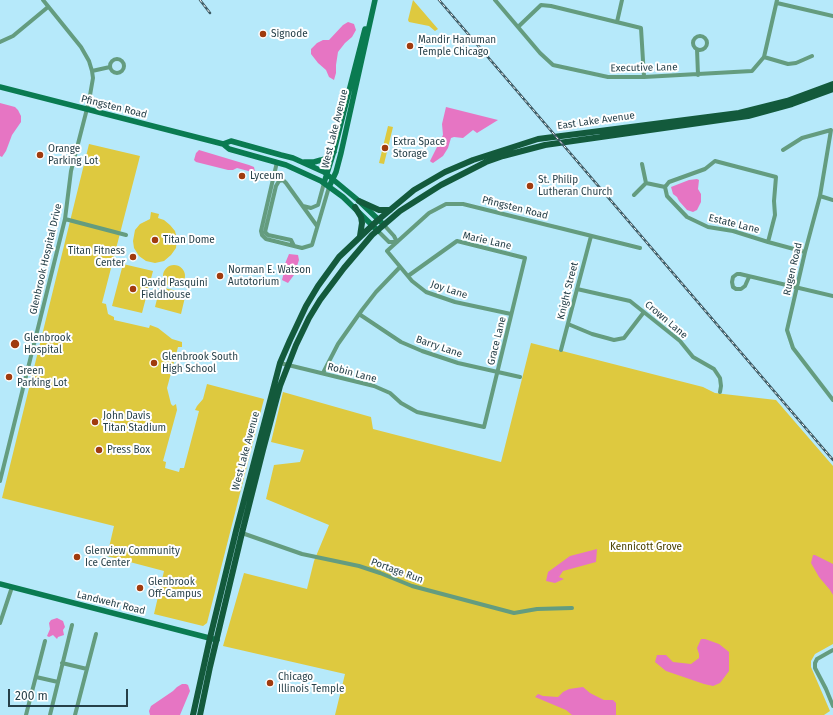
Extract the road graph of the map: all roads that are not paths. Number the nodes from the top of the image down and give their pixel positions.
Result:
1 (43, 0) edge
2 (374, 0) edge
3 (495, 0) edge
4 (622, 0) edge
5 (777, 1) edge
6 (48, 7) junction
7 (370, 16) junction
8 (833, 16) edge
9 (617, 22) junction
10 (518, 27) junction
11 (0, 42) edge
12 (697, 49) dead end
13 (812, 56) dead end
14 (764, 57) junction
15 (110, 67) dead end
16 (92, 71) junction
17 (698, 74) junction
18 (644, 77) junction
19 (833, 84) edge
20 (0, 87) edge
21 (833, 89) edge
22 (87, 110) junction
23 (224, 144) junction
24 (783, 150) dead end
25 (334, 151) junction
26 (277, 162) junction
27 (303, 162) junction
28 (642, 164) dead end
29 (330, 177) junction
30 (646, 183) junction
31 (326, 185) junction
32 (665, 187) junction
33 (634, 195) dead end
34 (820, 196) junction
35 (833, 200) edge
36 (359, 201) junction
37 (303, 206) junction
38 (355, 207) junction
39 (390, 210) junction
40 (65, 219) junction
41 (378, 220) junction
42 (372, 225) junction
43 (384, 225) junction
44 (317, 226) junction
45 (378, 231) junction
46 (126, 235) dead end
47 (360, 236) junction
48 (591, 236) junction
49 (397, 242) junction
50 (768, 242) junction
51 (294, 246) junction
52 (640, 248) dead end
53 (805, 252) junction
54 (525, 258) joint
55 (400, 267) junction
56 (408, 276) junction
57 (749, 277) junction
58 (797, 288) junction
59 (577, 289) junction
60 (833, 296) edge
61 (644, 312) junction
62 (359, 314) junction
63 (512, 314) junction
64 (568, 324) junction
65 (561, 350) dead end
66 (280, 363) junction
67 (288, 365) junction
68 (497, 372) junction
69 (322, 373) junction
70 (520, 377) dead end
71 (720, 392) dead end
72 (833, 400) edge
73 (484, 427) joint
74 (0, 481) edge
75 (242, 533) junction
76 (0, 584) edge
77 (12, 587) junction
78 (572, 608) dead end
79 (0, 623) edge
80 (72, 625) dead end
81 (96, 634) dead end
82 (210, 638) junction
83 (217, 640) junction
84 (45, 641) dead end
85 (833, 650) edge
86 (62, 663) junction
87 (87, 669) junction
88 (36, 677) junction
89 (58, 682) junction
90 (833, 706) edge
91 (26, 715) edge
92 (50, 715) edge
93 (75, 715) edge
94 (193, 715) edge
95 (200, 715) edge

1 - 6 street
2 - 7 main road, West Lake Avenue
3 - 10 street, Executive Lane
4 - 9 street
5 - 8 street
5 - 14 street
6 - 11 street
6 - 16 street
7 - 25 main road, West Lake Avenue
7 - 29 main road, West Lake Avenue
9 - 10 street
9 - 18 street
10 - 18 street, Executive Lane
12 - 17 street
13 - 14 street
14 - 17 street, Executive Lane
15 - 16 street
16 - 22 street, Glenbrook Hospital Drive
17 - 18 street, Executive Lane
19 - 39 main road, East Lake Avenue
20 - 22 main road, Pfingsten Road
21 - 43 main road, East Lake Avenue
22 - 23 main road, Pfingsten Road
22 - 40 street, Glenbrook Hospital Drive
23 - 26 main road, Pfingsten Road
23 - 27 main road, Pfingsten Road
24 - 34 street, Rugen Road
25 - 27 main road
25 - 29 main road, West Lake Avenue
26 - 31 main road, Pfingsten Road
26 - 51 street
27 - 29 main road, Pfingsten Road
28 - 30 street
29 - 31 main road, West Lake Avenue
29 - 36 main road, Pfingsten Road
30 - 32 street
30 - 33 street
31 - 37 street
31 - 38 main road, Pfingsten Road
31 - 44 street, West Lake Avenue
32 - 50 street, Estate Lane
32 - 50 street, Estate Lane
34 - 35 street
34 - 53 street, Rugen Road
36 - 39 main road
36 - 41 main road, Pfingsten Road
37 - 44 street
37 - 51 street
38 - 42 main road, Pfingsten Road
38 - 47 main road
39 - 41 main road, East Lake Avenue
40 - 46 street
40 - 74 street, Glenbrook Hospital Drive
41 - 42 main road, West Lake Avenue
41 - 43 main road, Pfingsten Road
42 - 45 main road, Pfingsten Road
42 - 47 main road, West Lake Avenue
43 - 45 main road, West Lake Avenue
43 - 49 street, Pfingsten Road
44 - 51 street, West Lake Avenue
45 - 49 street, Pfingsten Road
45 - 67 main road, West Lake Avenue
47 - 66 main road, West Lake Avenue
48 - 49 street, Pfingsten Road
48 - 52 street, Pfingsten Road
48 - 59 street, Knight Street
49 - 55 street, Joy Lane
50 - 53 street, Estate Lane
53 - 58 street, Rugen Road
54 - 56 street, Marie Lane
54 - 63 street, Grace Lane
55 - 56 street, Joy Lane
55 - 62 street
56 - 63 street, Joy Lane
57 - 57 street
57 - 58 street
58 - 60 street
58 - 72 street, Rugen Road
59 - 61 street, Crown Lane
59 - 64 street, Knight Street
61 - 64 street
61 - 71 street, Crown Lane
62 - 68 street, Barry Lane
62 - 69 street
63 - 68 street, Grace Lane
64 - 65 street, Knight Street
66 - 67 street, Robin Lane
66 - 82 main road, West Lake Avenue
67 - 69 street, Robin Lane
67 - 75 main road, West Lake Avenue
68 - 70 street, Barry Lane
68 - 73 street, Grace Lane
69 - 73 street, Robin Lane
75 - 78 street, Portage Run
75 - 83 main road, West Lake Avenue
76 - 77 main road, Landwehr Road
77 - 79 street
77 - 82 main road, Landwehr Road
80 - 86 street
81 - 87 street
82 - 83 main road, Landwehr Road
82 - 94 main road, West Lake Avenue
83 - 95 main road, West Lake Avenue
84 - 88 street
85 - 90 street
86 - 87 street
86 - 89 street
87 - 93 street
88 - 89 street
88 - 91 street
89 - 92 street

